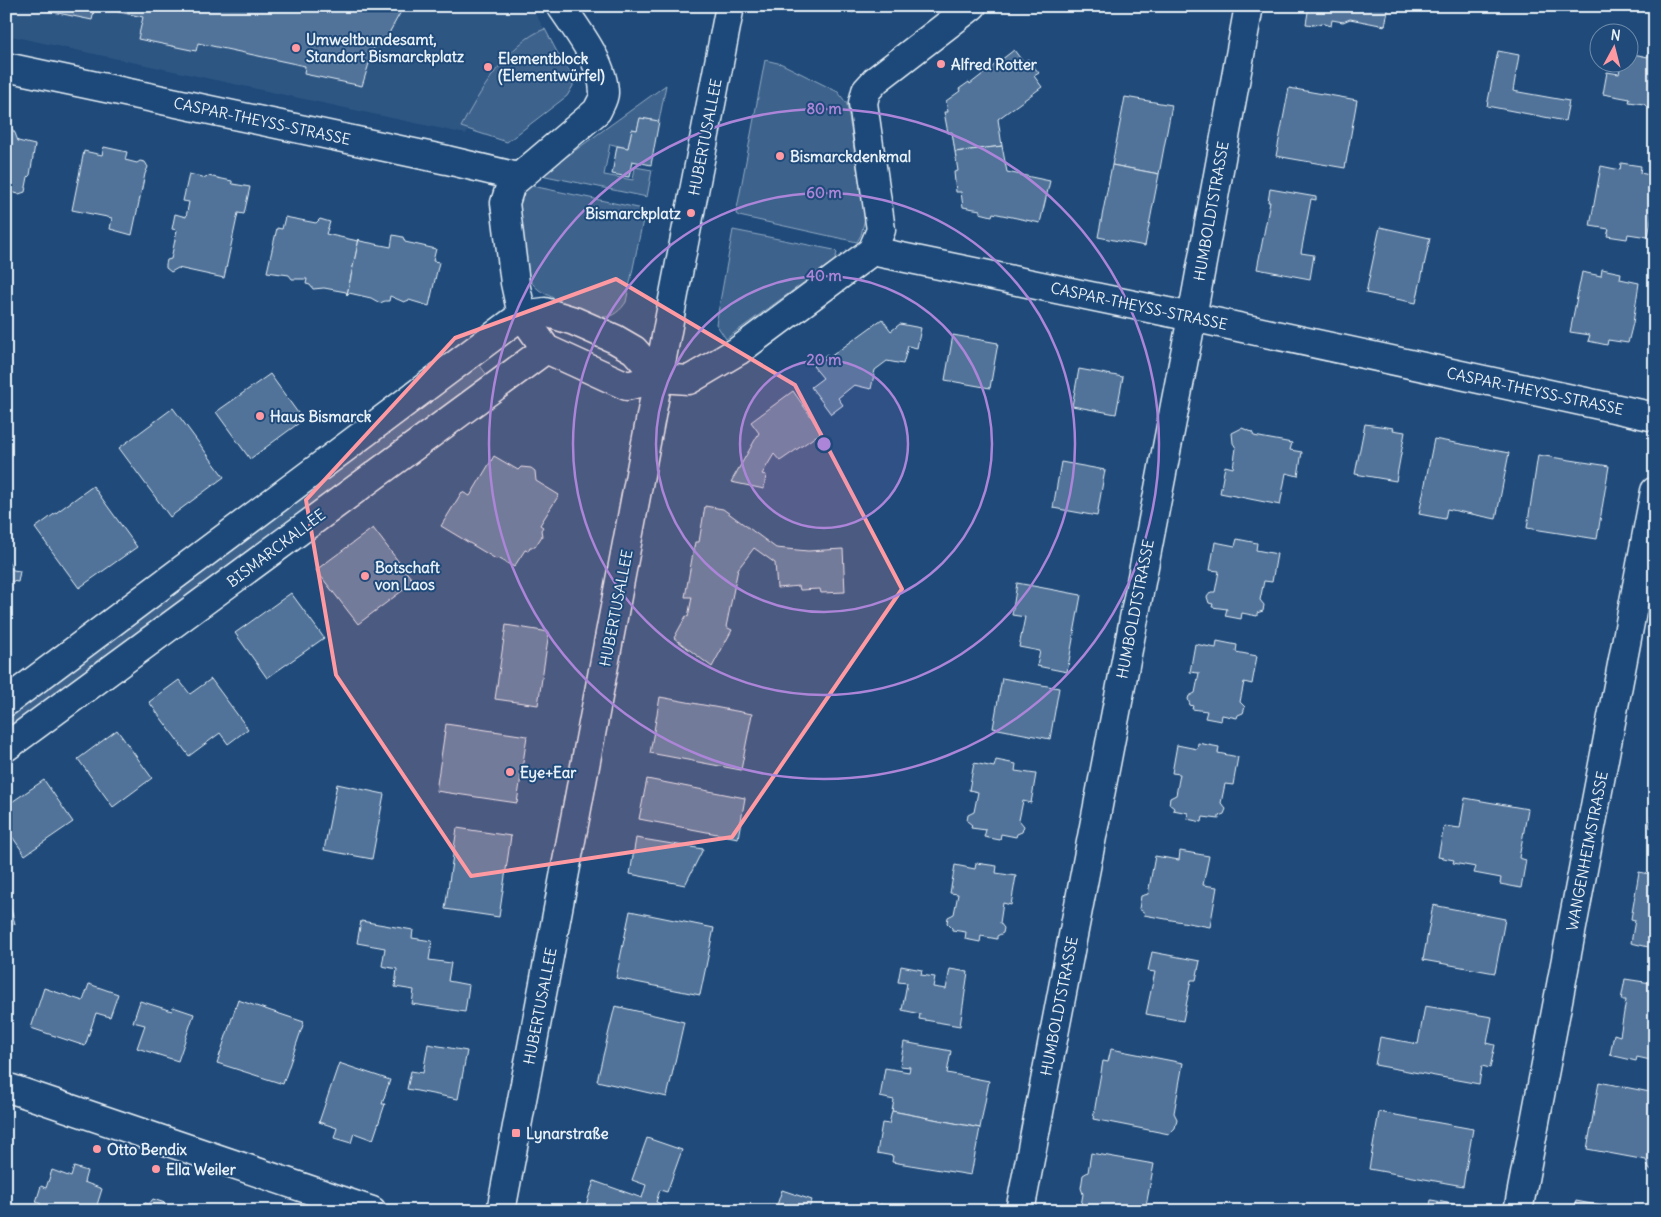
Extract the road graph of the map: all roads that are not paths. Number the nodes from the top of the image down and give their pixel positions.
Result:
1 (561, 6) edge
2 (730, 6) edge
3 (972, 6) edge
4 (1249, 6) edge
5 (6, 67) edge
6 (518, 177) junction
7 (872, 251) junction
8 (522, 315) junction
9 (1192, 317) junction
10 (546, 349) junction
11 (659, 378) junction
12 (1655, 417) edge
13 (1655, 491) edge
14 (6, 702) edge
15 (6, 748) edge
16 (6, 1087) edge
17 (372, 1211) edge
18 (501, 1211) edge
19 (1020, 1211) edge
20 (1518, 1211) edge

1 - 6 street
2 - 11 street, HUBERTUSALLEE
3 - 7 street
4 - 9 street, HUMBOLDTSTRASSE
5 - 6 street, CASPAR-THEYSS-STRASSE
6 - 8 street
7 - 9 street, CASPAR-THEYSS-STRASSE
7 - 11 street
8 - 10 street
8 - 11 street
8 - 14 street
9 - 12 street, CASPAR-THEYSS-STRASSE
9 - 19 street, HUMBOLDTSTRASSE
10 - 11 street
10 - 15 street, BISMARCKALLEE
11 - 18 street, HUBERTUSALLEE
13 - 20 street, WANGENHEIMSTRASSE
16 - 17 street

